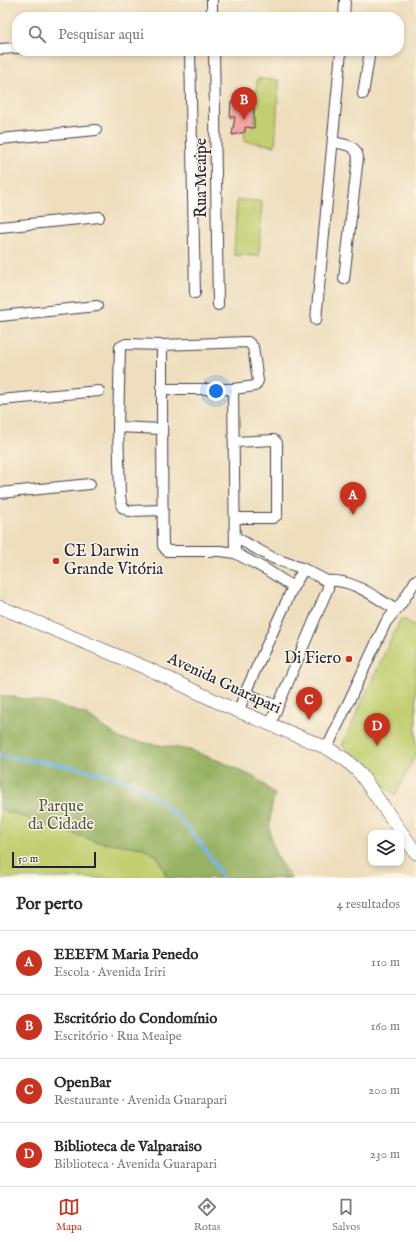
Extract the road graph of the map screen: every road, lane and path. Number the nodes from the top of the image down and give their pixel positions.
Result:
1 (212, 0) edge
2 (345, 0) edge
3 (212, 12) edge
4 (344, 12) edge
5 (12, 48) edge
6 (0, 49) edge
7 (190, 56) edge
8 (214, 56) edge
9 (341, 56) edge
10 (369, 56) edge
11 (363, 94) dead end
12 (96, 130) dead end
13 (0, 139) edge
14 (333, 142) junction
15 (99, 218) dead end
16 (0, 228) edge
17 (344, 279) dead end
18 (195, 293) dead end
19 (97, 306) dead end
20 (218, 306) dead end
21 (0, 316) edge
22 (316, 320) dead end
23 (162, 345) junction
24 (162, 389) junction
25 (233, 389) junction
26 (99, 391) dead end
27 (0, 400) edge
28 (118, 427) junction
29 (162, 429) junction
30 (235, 442) junction
31 (90, 484) dead end
32 (0, 493) edge
33 (163, 510) junction
34 (235, 518) junction
35 (235, 537) junction
36 (235, 553) junction
37 (304, 569) junction
38 (416, 580) edge
39 (327, 581) junction
40 (293, 587) junction
41 (0, 606) edge
42 (395, 609) junction
43 (245, 693) junction
44 (278, 706) junction
45 (239, 711) junction
46 (270, 725) junction
47 (327, 748) junction
48 (416, 853) edge

1 - 3 street
2 - 4 street
5 - 6 street
7 - 18 street
8 - 20 street, Rua Meaipe
9 - 14 street
10 - 11 street
12 - 13 street
14 - 17 street
14 - 22 street
15 - 16 street
19 - 21 street
23 - 24 street
23 - 25 street
23 - 28 street
24 - 25 street
24 - 29 street
25 - 30 street
26 - 27 street
28 - 29 street
28 - 33 street
29 - 33 street
30 - 34 street
30 - 34 street
31 - 32 street
33 - 36 street
34 - 35 street
35 - 36 street
35 - 37 street
36 - 40 street
37 - 39 street
37 - 40 street
38 - 42 street
39 - 42 street
39 - 44 street
40 - 43 street
41 - 45 street, Avenida Guarapari
42 - 47 street
43 - 44 street
43 - 45 street
44 - 46 street
45 - 46 street, Avenida Guarapari
46 - 47 street, Avenida Guarapari
47 - 48 street, Avenida Guarapari

